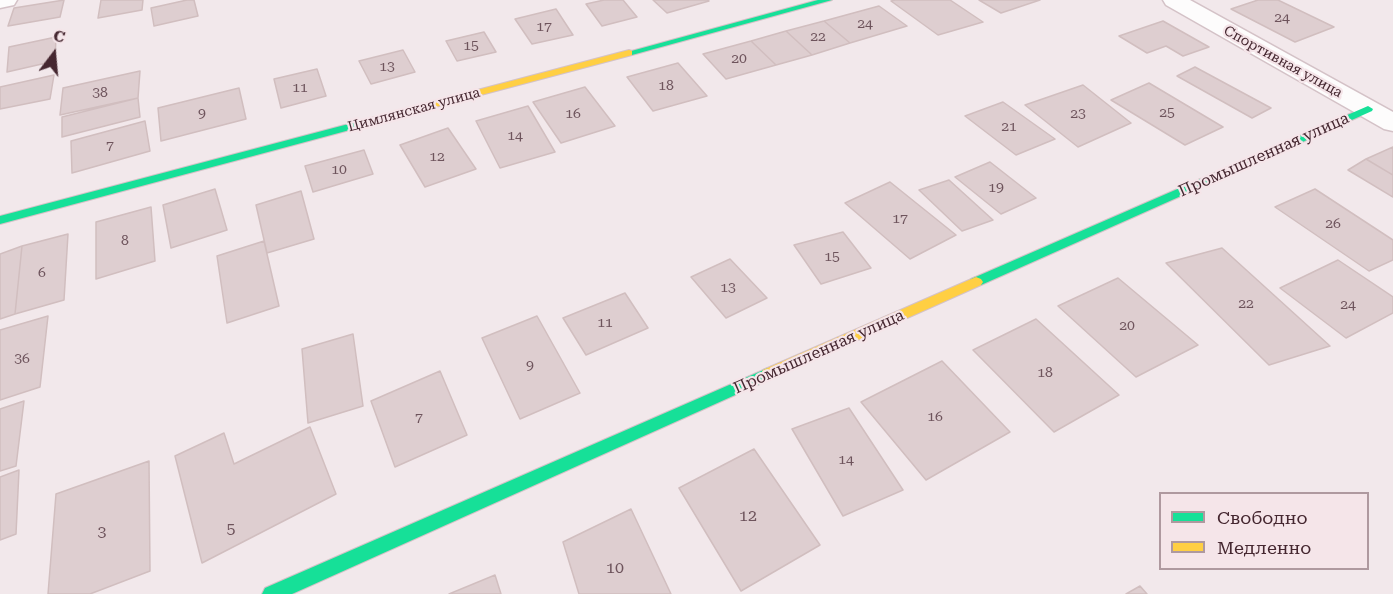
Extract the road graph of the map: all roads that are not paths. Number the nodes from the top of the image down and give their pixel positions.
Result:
1 (6, 0) edge
2 (828, 0) edge
3 (1174, 0) edge
4 (0, 1) edge
5 (1368, 109) junction
6 (1393, 123) edge
7 (0, 219) edge
8 (271, 594) edge

1 - 4 street
2 - 7 street, Цимлянская улица
3 - 5 street, Спортивная улица
5 - 6 street, Спортивная улица
5 - 8 street, Промышленная улица

